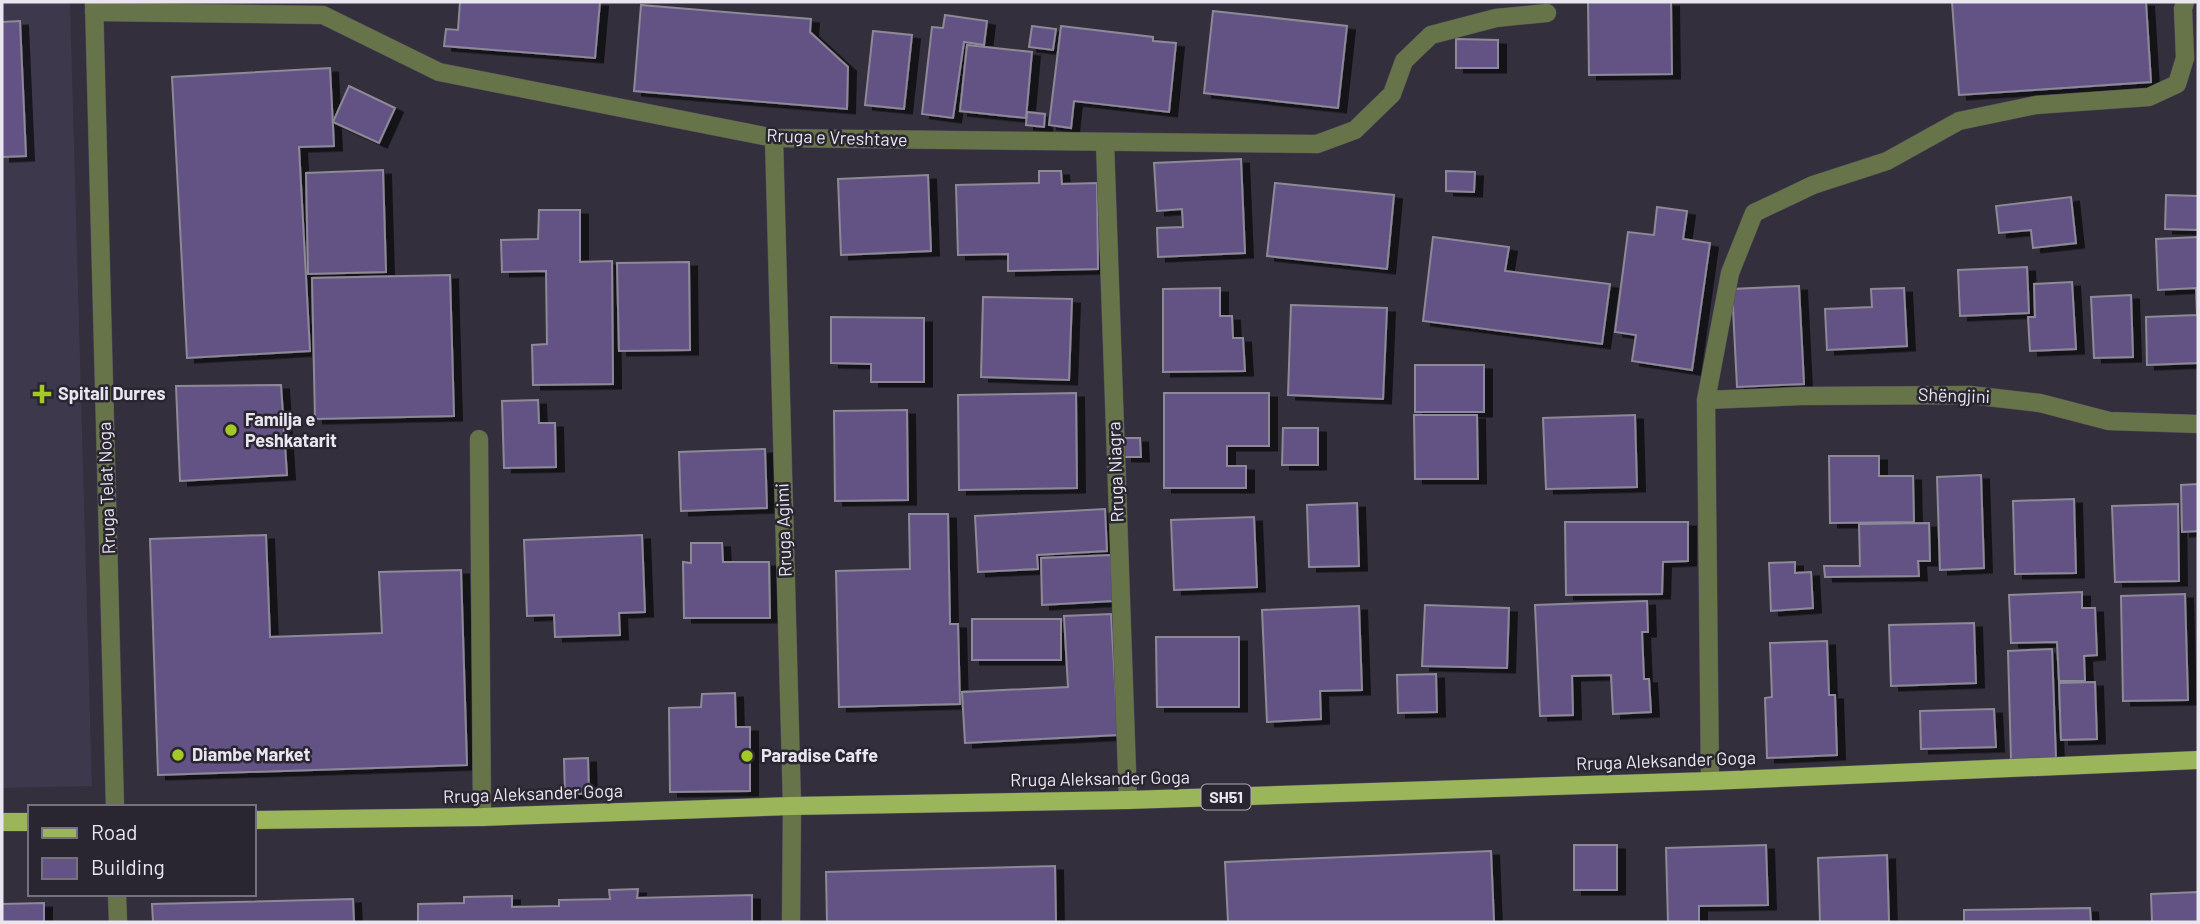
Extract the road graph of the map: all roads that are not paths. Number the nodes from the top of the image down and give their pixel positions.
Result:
1 (2185, 2) edge
2 (94, 7) edge
3 (1547, 13) dead end
4 (774, 138) junction
5 (1105, 143) junction
6 (1706, 400) junction
7 (2198, 424) edge
8 (479, 439) dead end
9 (2198, 760) edge
10 (1710, 781) junction
11 (1128, 800) junction
12 (115, 805) edge
13 (792, 806) junction
14 (482, 817) junction
15 (256, 820) edge
16 (2, 822) edge
17 (28, 822) edge
18 (117, 896) edge
19 (118, 922) edge
20 (792, 922) edge

1 - 6 street
2 - 4 street, Rruga e Vreshtave
2 - 12 street, Rruga Telat Noga
3 - 5 street, Rruga e Vreshtave
4 - 5 street, Rruga e Vreshtave
4 - 13 street, Rruga Agimi
5 - 11 street, Rruga Niagra
6 - 7 street, Shëngjini
6 - 10 street
8 - 14 street
9 - 10 main road, Rruga Aleksander Goga / SH51
10 - 11 main road, Rruga Aleksander Goga / SH51
11 - 13 main road, Rruga Aleksander Goga / SH51
13 - 14 main road, Rruga Aleksander Goga / SH51
13 - 20 street, Rruga Agimi
14 - 15 main road, Rruga Aleksander Goga / SH51
16 - 17 main road
18 - 19 street

